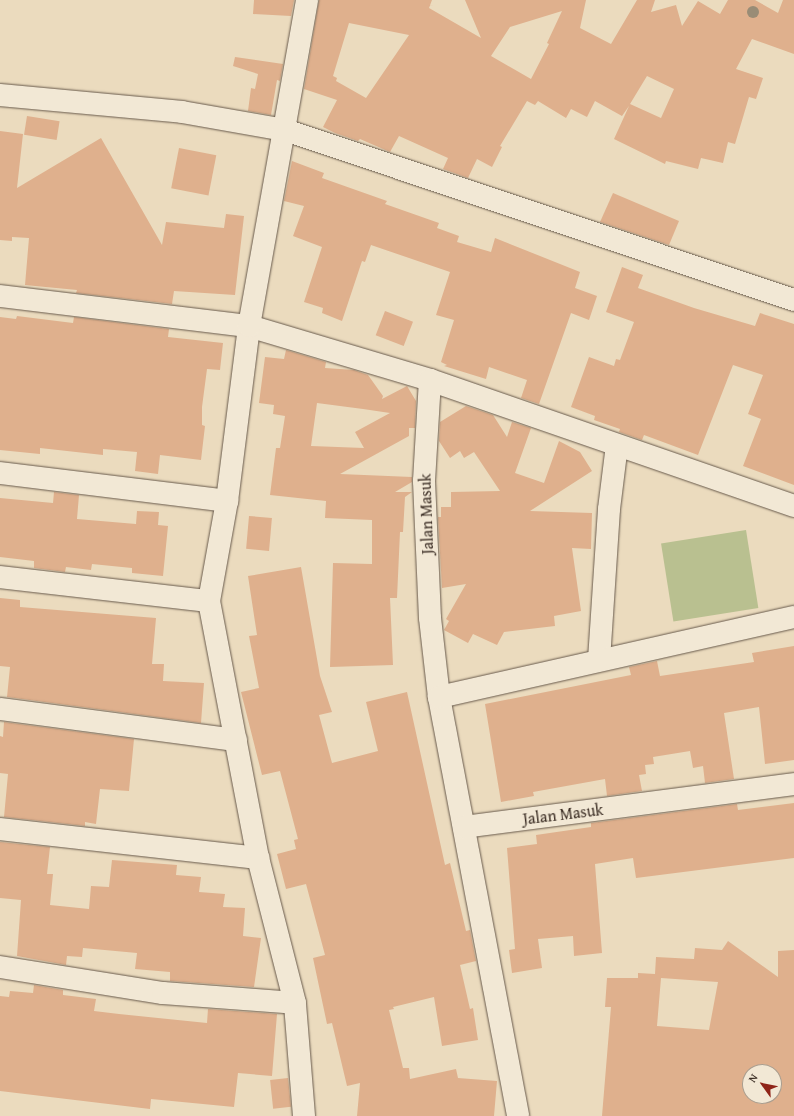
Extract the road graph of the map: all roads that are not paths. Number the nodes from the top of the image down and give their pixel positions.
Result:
1 (307, 0) edge
2 (0, 95) edge
3 (285, 130) junction
4 (0, 296) edge
5 (794, 300) edge
6 (249, 326) junction
7 (430, 380) junction
8 (617, 445) junction
9 (0, 473) edge
10 (227, 501) junction
11 (794, 506) edge
12 (0, 577) edge
13 (209, 601) junction
14 (794, 617) edge
15 (598, 660) junction
16 (439, 697) junction
17 (0, 709) edge
18 (236, 740) junction
19 (794, 784) edge
20 (464, 827) junction
21 (0, 829) edge
22 (258, 858) junction
23 (0, 967) edge
24 (296, 1004) junction
25 (304, 1116) edge
26 (518, 1116) edge

1 - 3 street
2 - 3 street
3 - 5 street
3 - 6 street
4 - 6 street
6 - 7 street
6 - 10 street
7 - 8 street
7 - 16 street, Jalan Masuk
8 - 11 street
8 - 15 street
9 - 10 street
10 - 13 street
12 - 13 street
13 - 18 street
14 - 15 street
15 - 16 street
16 - 20 street, Jalan Masuk
17 - 18 street
18 - 22 street
19 - 20 street, Jalan Masuk
20 - 26 street
21 - 22 street
22 - 24 street
23 - 24 street
24 - 25 street

